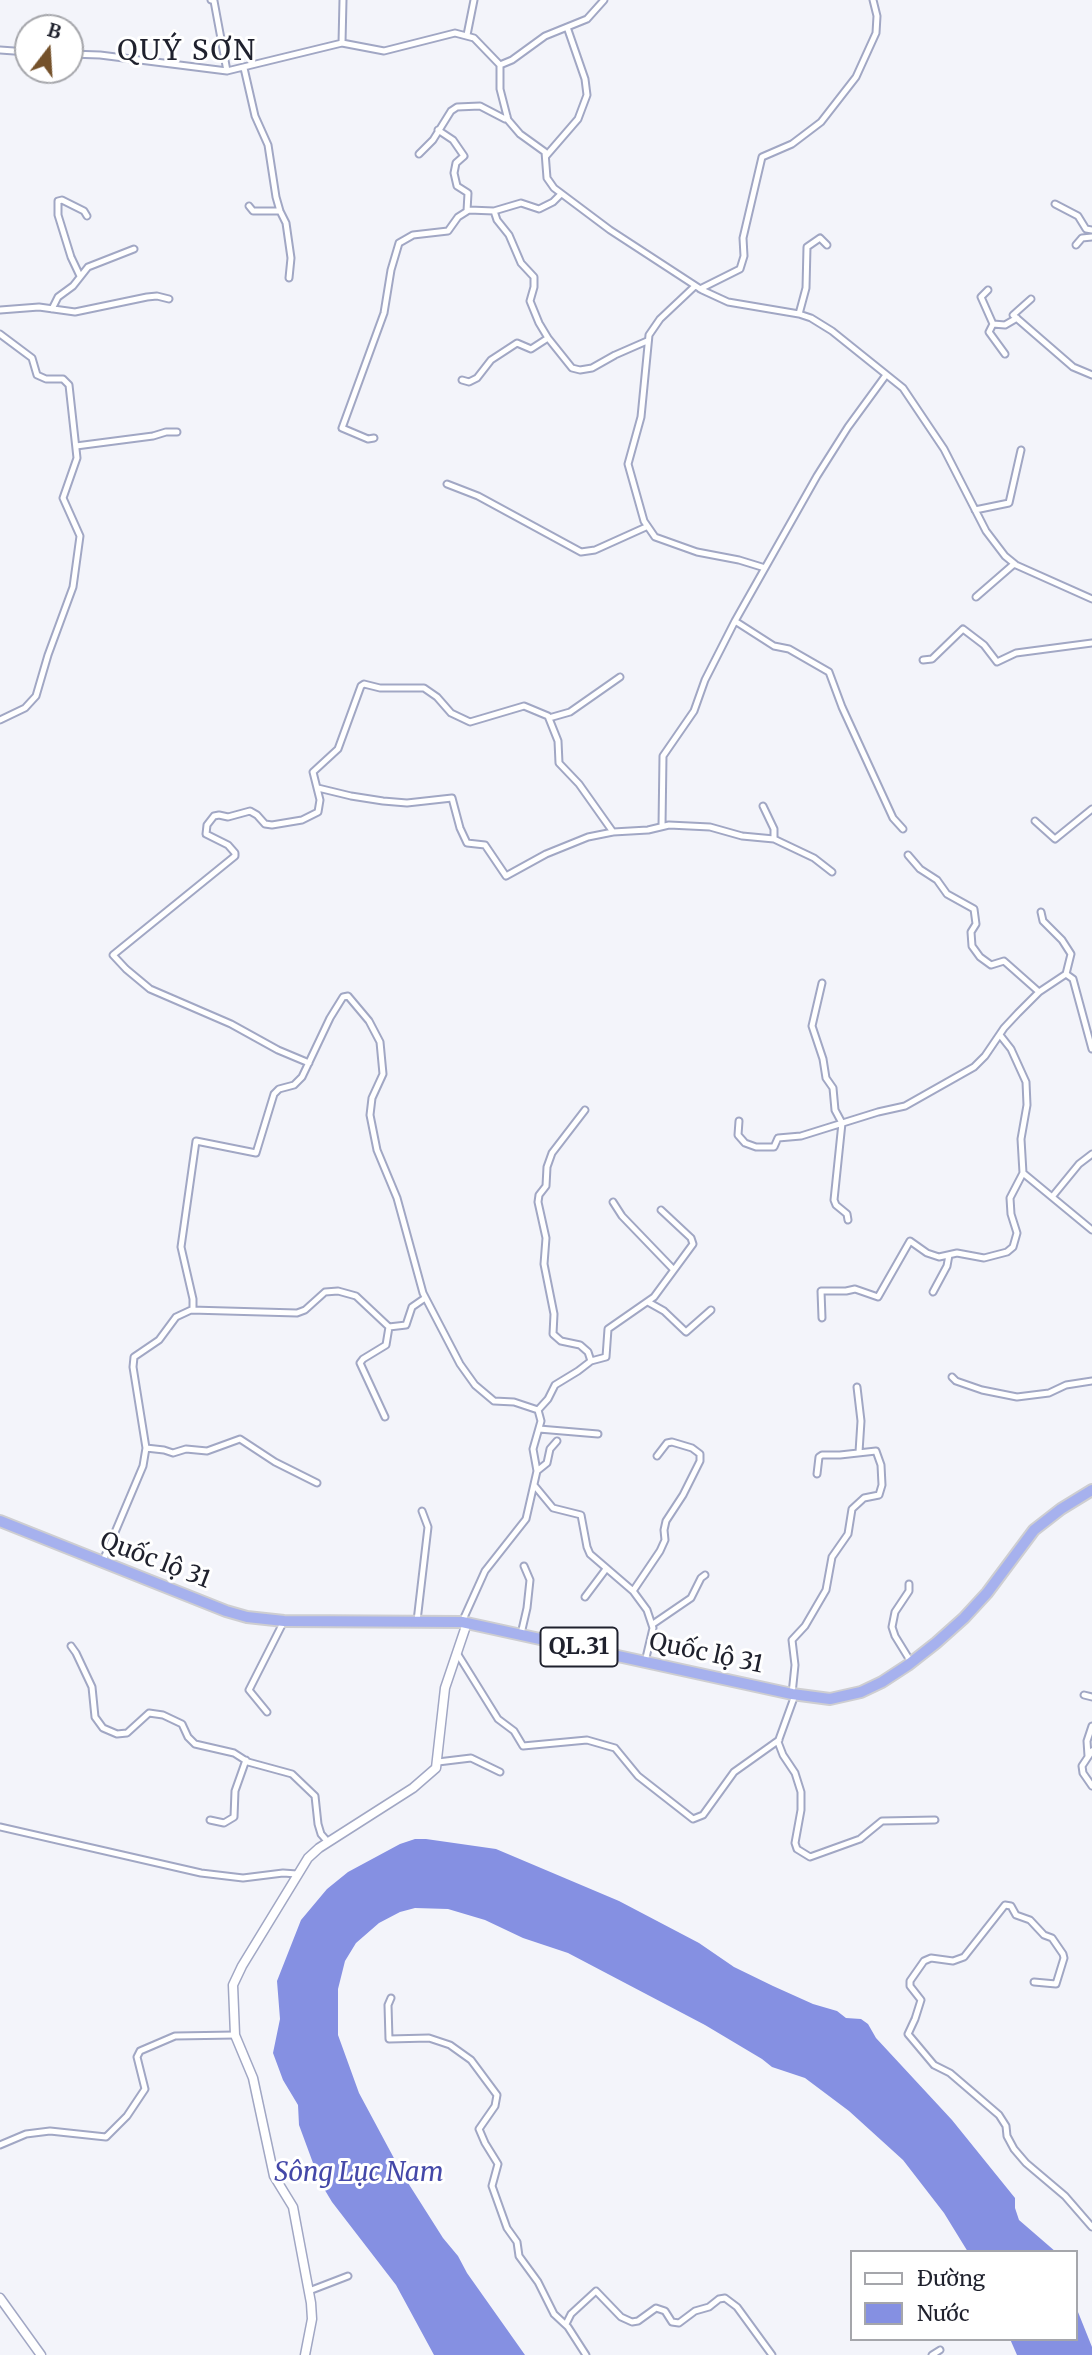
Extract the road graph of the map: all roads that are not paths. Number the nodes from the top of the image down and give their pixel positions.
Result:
1 (211, 0) edge
2 (343, 0) edge
3 (474, 0) edge
4 (604, 0) edge
5 (873, 0) edge
6 (567, 27) junction
7 (467, 35) junction
8 (342, 43) junction
9 (84, 54) edge
10 (500, 65) junction
11 (244, 68) junction
12 (227, 71) junction
13 (507, 115) junction
14 (438, 130) junction
15 (419, 154) dead end
16 (546, 156) junction
17 (561, 194) junction
18 (1055, 204) dead end
19 (250, 206) dead end
20 (280, 211) junction
21 (467, 211) junction
22 (494, 211) junction
23 (87, 216) dead end
24 (1092, 230) edge
25 (1092, 237) edge
26 (827, 245) dead end
27 (1076, 245) dead end
28 (134, 249) dead end
29 (80, 276) junction
30 (289, 278) dead end
31 (697, 288) junction
32 (988, 290) dead end
33 (169, 299) dead end
34 (1031, 299) dead end
35 (52, 309) junction
36 (0, 310) edge
37 (799, 314) junction
38 (1017, 318) junction
39 (993, 324) junction
40 (0, 334) edge
41 (548, 338) junction
42 (647, 341) junction
43 (1005, 354) dead end
44 (886, 375) junction
45 (1092, 375) edge
46 (462, 380) dead end
47 (177, 432) dead end
48 (374, 438) dead end
49 (76, 446) junction
50 (1021, 450) dead end
51 (447, 484) dead end
52 (975, 510) junction
53 (646, 527) junction
54 (1014, 564) junction
55 (765, 568) junction
56 (976, 597) dead end
57 (1092, 600) edge
58 (735, 621) junction
59 (1092, 643) edge
60 (923, 660) dead end
61 (620, 677) dead end
62 (549, 718) junction
63 (0, 720) edge
64 (318, 788) junction
65 (763, 806) dead end
66 (1092, 809) edge
67 (1034, 821) dead end
68 (662, 826) junction
69 (903, 829) dead end
70 (613, 832) junction
71 (774, 839) junction
72 (908, 855) dead end
73 (832, 872) dead end
74 (1041, 912) dead end
75 (1066, 974) junction
76 (822, 983) dead end
77 (1039, 992) junction
78 (1000, 1035) junction
79 (1092, 1049) edge
80 (309, 1063) junction
81 (585, 1110) dead end
82 (739, 1121) dead end
83 (842, 1123) junction
84 (1092, 1154) edge
85 (1023, 1173) junction
86 (1052, 1197) junction
87 (613, 1202) dead end
88 (661, 1210) dead end
89 (848, 1220) dead end
90 (1092, 1230) edge
91 (949, 1255) junction
92 (673, 1269) junction
93 (933, 1292) dead end
94 (425, 1298) junction
95 (648, 1302) junction
96 (193, 1310) junction
97 (711, 1310) dead end
98 (822, 1318) dead end
99 (389, 1327) junction
100 (591, 1361) junction
101 (952, 1377) dead end
102 (1092, 1381) edge
103 (857, 1387) dead end
104 (538, 1410) junction
105 (385, 1417) dead end
106 (539, 1429) junction
107 (598, 1434) dead end
108 (557, 1441) dead end
109 (146, 1448) junction
110 (859, 1452) junction
111 (657, 1456) dead end
112 (537, 1471) junction
113 (817, 1474) dead end
114 (317, 1483) dead end
115 (534, 1485) junction
116 (1092, 1490) edge
117 (422, 1511) dead end
118 (0, 1521) edge
119 (102, 1563) junction
120 (524, 1566) dead end
121 (606, 1569) junction
122 (705, 1575) dead end
123 (909, 1584) dead end
124 (634, 1591) junction
125 (585, 1597) dead end
126 (284, 1621) junction
127 (417, 1621) junction
128 (465, 1622) junction
129 (653, 1624) junction
130 (521, 1634) junction
131 (71, 1646) dead end
132 (457, 1653) junction
133 (645, 1662) junction
134 (911, 1662) junction
135 (794, 1695) junction
136 (1084, 1695) dead end
137 (1092, 1696) edge
138 (267, 1713) dead end
139 (1092, 1726) edge
140 (779, 1740) junction
141 (1090, 1754) edge
142 (246, 1760) junction
143 (438, 1762) junction
144 (500, 1772) dead end
145 (1092, 1786) edge
146 (935, 1820) dead end
147 (210, 1821) dead end
148 (0, 1827) edge
149 (328, 1842) junction
150 (297, 1874) junction
151 (1034, 1982) dead end
152 (391, 1998) dead end
153 (236, 2035) junction
154 (0, 2145) edge
155 (1092, 2227) edge
156 (348, 2276) dead end
157 (309, 2291) junction
158 (0, 2298) edge
159 (5, 2313) edge
160 (566, 2324) junction
161 (940, 2350) dead end
162 (41, 2355) edge
163 (305, 2355) edge
164 (586, 2355) edge
165 (772, 2355) edge
166 (932, 2355) edge

1 - 12 street
2 - 8 street
3 - 7 street
4 - 6 street
5 - 31 street
6 - 10 street
6 - 16 street
7 - 8 street
7 - 10 street
8 - 11 street
9 - 12 street
10 - 13 street
11 - 12 street
11 - 20 street
13 - 14 street
13 - 16 street
14 - 15 street
14 - 21 street
16 - 17 street
17 - 22 street
17 - 31 street
18 - 24 street
19 - 20 street
20 - 30 street
21 - 22 street
21 - 48 street
22 - 41 street
23 - 29 street
25 - 27 street
26 - 37 street
28 - 29 street
29 - 35 street
31 - 37 street
31 - 42 street
32 - 39 street
33 - 35 street
34 - 38 street
35 - 36 street
37 - 44 street
38 - 39 street
38 - 45 street
39 - 43 street
40 - 49 street
41 - 42 street
41 - 46 street
42 - 53 street
44 - 52 street
44 - 55 street
47 - 49 street
49 - 63 street
50 - 52 street
51 - 53 street
52 - 54 street
53 - 55 street
54 - 56 street
54 - 57 street
55 - 58 street
58 - 68 street
58 - 69 street
59 - 60 street
61 - 62 street
62 - 64 street
62 - 70 street
64 - 70 street
64 - 80 street
65 - 71 street
66 - 67 street
68 - 70 street
68 - 71 street
71 - 73 street
72 - 77 street
74 - 75 street
75 - 77 street
75 - 79 street
76 - 83 street
77 - 78 street
78 - 83 street
78 - 85 street
80 - 94 street
80 - 96 street
81 - 100 street
82 - 83 street
83 - 89 street
84 - 86 street
85 - 86 street
85 - 91 street
86 - 90 street
87 - 92 street
88 - 92 street
91 - 93 street
91 - 98 street
92 - 95 street
94 - 99 street
94 - 104 street
95 - 97 street
95 - 100 street
96 - 99 street
96 - 109 street
99 - 105 street
100 - 104 street
101 - 102 street
103 - 110 street
104 - 106 street
106 - 107 street
106 - 112 street
108 - 112 street
109 - 114 street
109 - 119 street
110 - 113 street
110 - 135 street
111 - 124 street
112 - 115 street
115 - 121 street
115 - 128 street
116 - 134 highway, Quốc lộ 31 / QL.31
117 - 127 street
118 - 119 highway, Quốc lộ 31 / QL.31
119 - 126 highway, Quốc lộ 31 / QL.31
120 - 130 street
121 - 124 street
121 - 125 street
122 - 129 street
123 - 134 street
124 - 129 street
126 - 127 highway, Quốc lộ 31 / QL.31
126 - 138 street
127 - 128 highway, Quốc lộ 31 / QL.31
128 - 130 highway, Quốc lộ 31 / QL.31
128 - 132 street
129 - 133 street
130 - 133 highway, Quốc lộ 31 / QL.31
131 - 142 street
132 - 140 street
132 - 143 street
133 - 135 highway, Quốc lộ 31 / QL.31
134 - 135 highway, Quốc lộ 31 / QL.31
135 - 140 street
136 - 137 street
139 - 141 street
140 - 146 street
141 - 145 street
142 - 147 street
142 - 149 street
143 - 144 street
143 - 149 street
148 - 150 street
149 - 150 street
150 - 153 street
151 - 155 street
152 - 160 street
153 - 154 street
153 - 157 street
156 - 157 street
157 - 163 street
158 - 159 street
159 - 162 street
160 - 164 street
160 - 165 street
161 - 166 street

